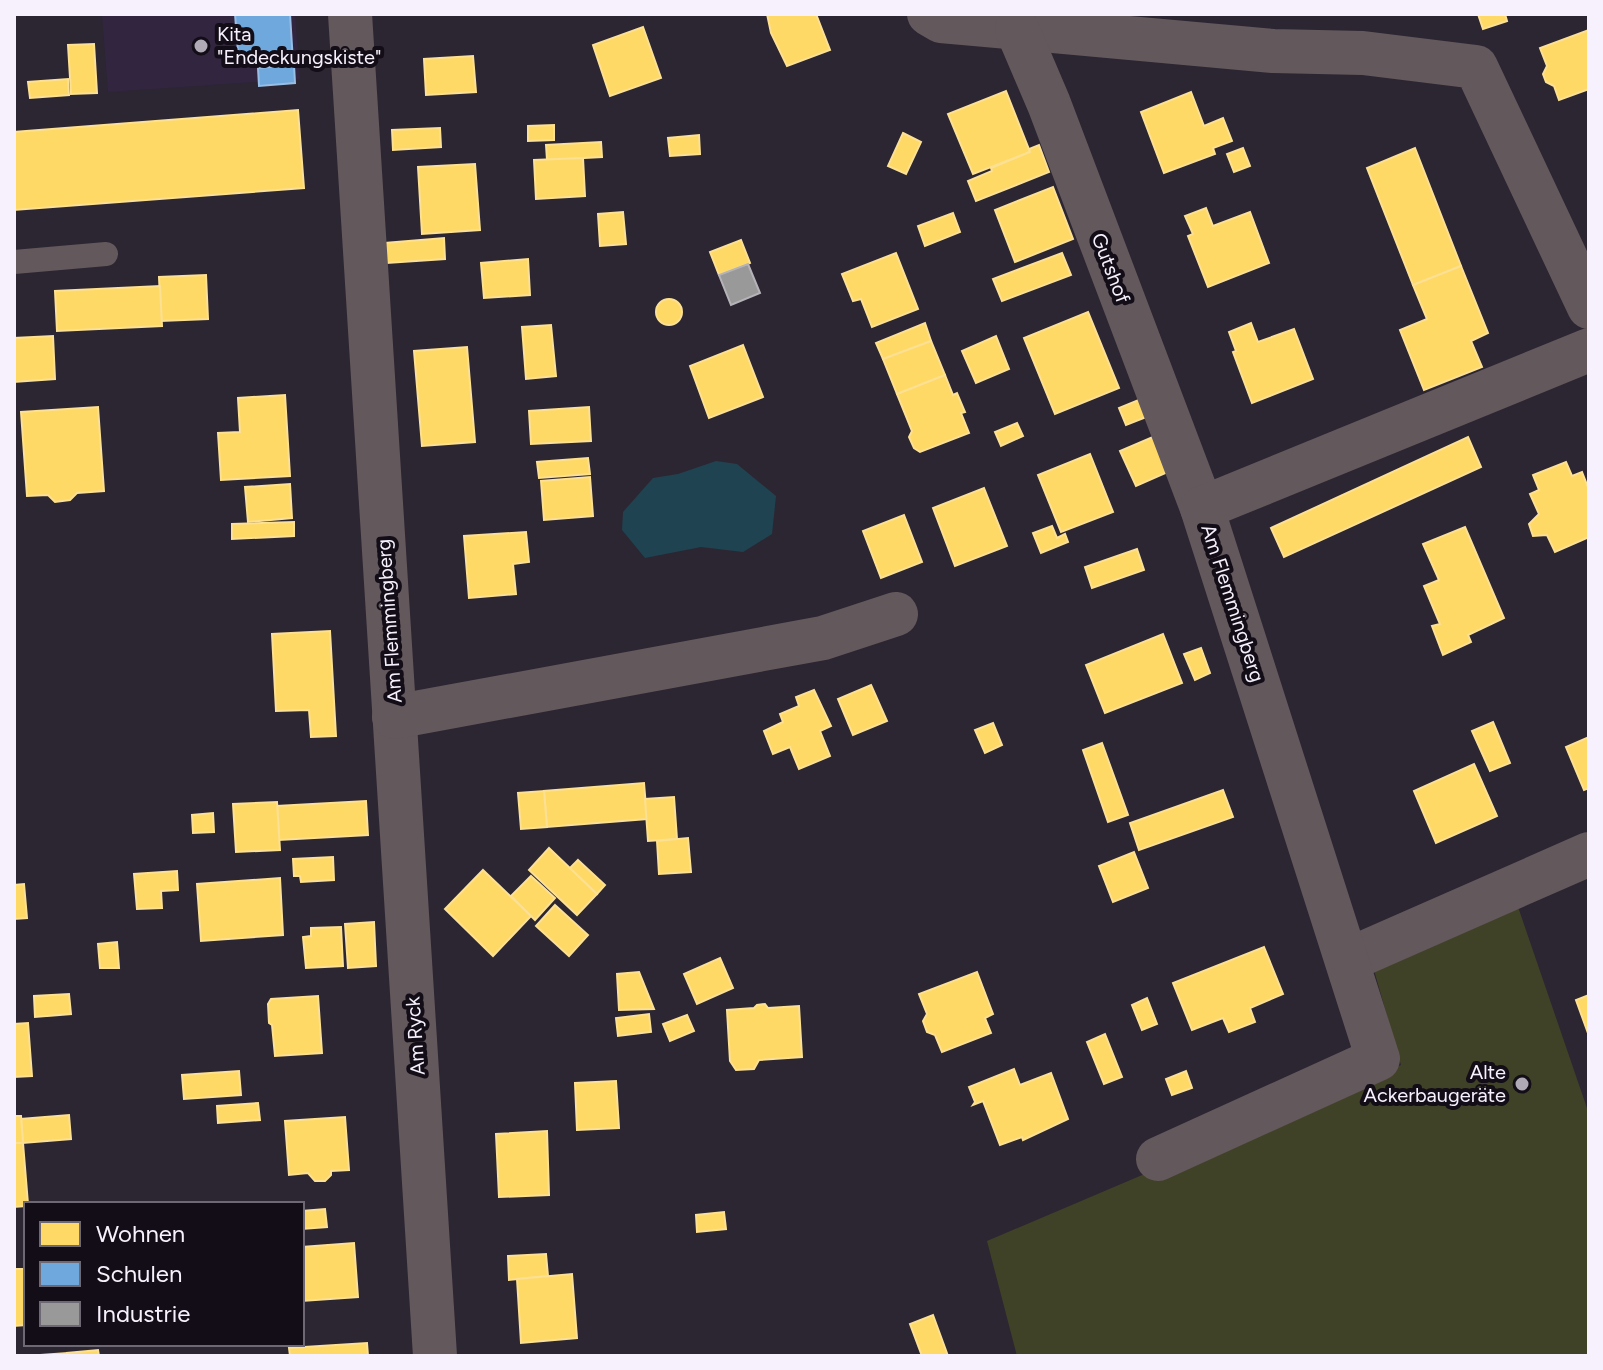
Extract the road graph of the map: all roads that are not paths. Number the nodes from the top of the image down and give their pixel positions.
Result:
1 (350, 14) edge
2 (929, 14) edge
3 (1017, 29) junction
4 (106, 254) dead end
5 (14, 262) edge
6 (1589, 307) edge
7 (1589, 350) edge
8 (1202, 508) junction
9 (896, 614) dead end
10 (394, 717) junction
11 (1589, 854) edge
12 (1348, 960) junction
13 (1158, 1159) dead end
14 (435, 1356) edge

1 - 10 street, Am Flemmingberg
2 - 3 street
3 - 6 street
3 - 8 street, Gutshof
4 - 5 lane
7 - 8 street, Am Flemmingberg
8 - 12 street, Am Flemmingberg
9 - 10 street, Am Flemmingberg
10 - 14 street, Am Ryck
11 - 12 street
12 - 13 street, Am Flemmingberg

